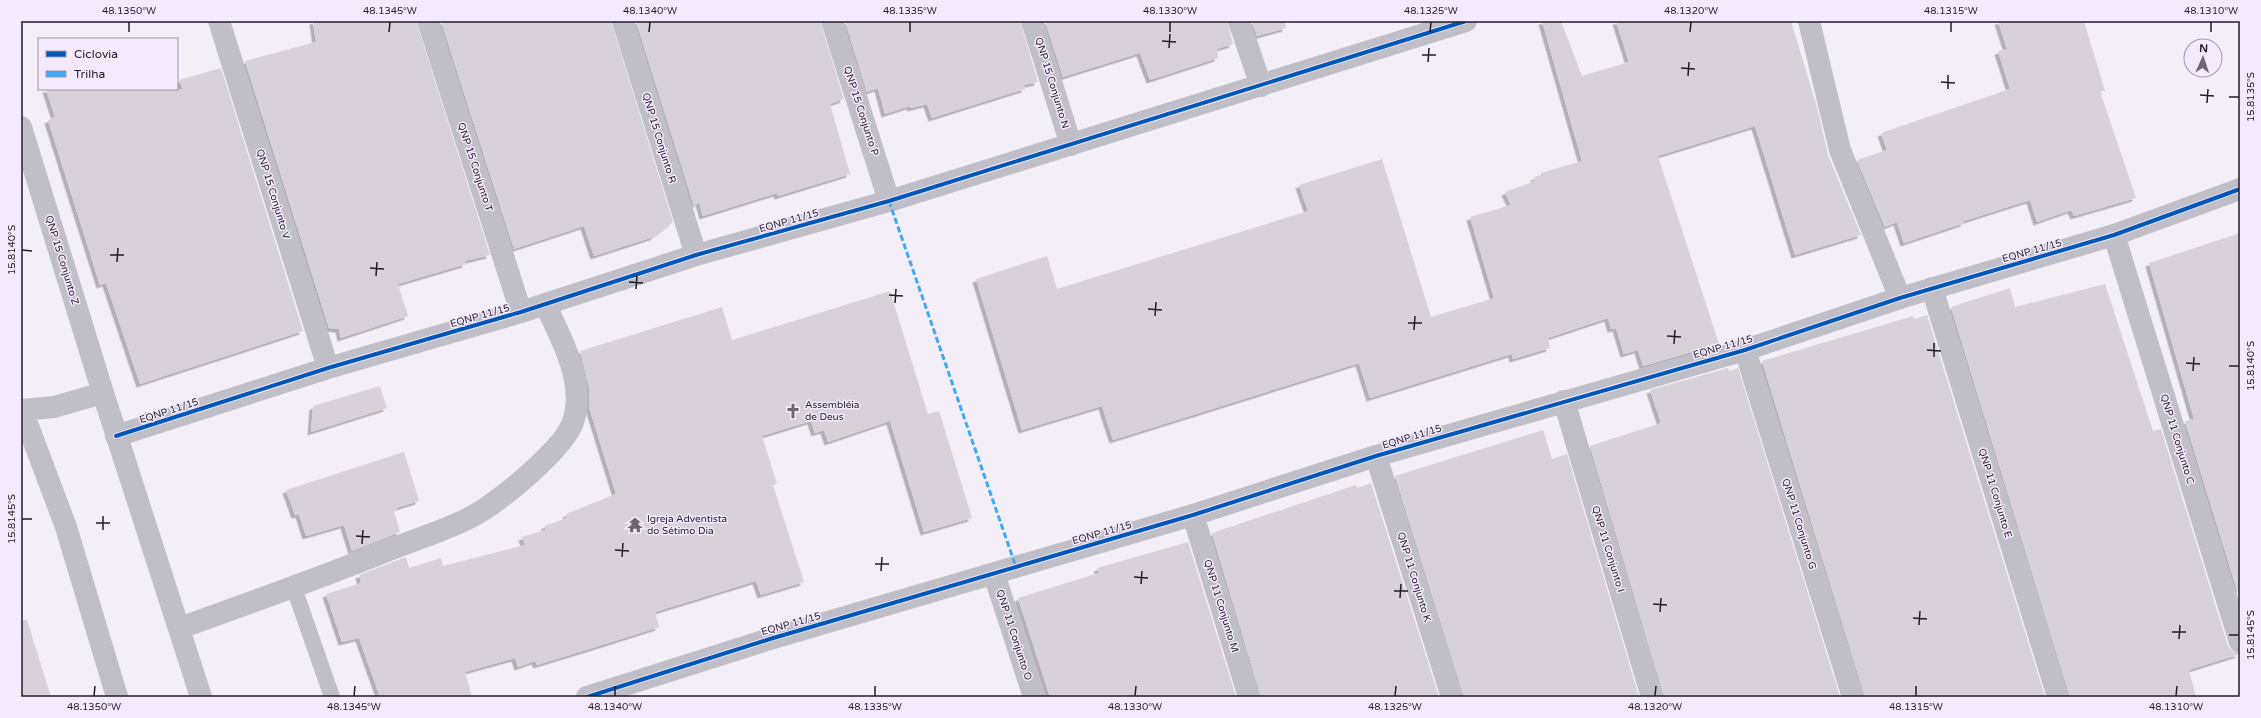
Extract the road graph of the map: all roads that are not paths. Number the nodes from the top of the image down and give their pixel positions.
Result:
1 (219, 21) edge
2 (428, 21) edge
3 (623, 21) edge
4 (832, 21) edge
5 (1032, 21) edge
6 (1240, 21) edge
7 (1466, 21) edge
8 (1809, 21) edge
9 (1441, 25) edge
10 (1261, 86) junction
11 (21, 127) edge
12 (1071, 145) junction
13 (2240, 189) edge
14 (889, 201) junction
15 (2114, 236) junction
16 (696, 255) junction
17 (1932, 288) junction
18 (1900, 298) junction
19 (545, 304) junction
20 (521, 312) junction
21 (1745, 350) junction
22 (328, 368) junction
23 (103, 393) junction
24 (1564, 401) junction
25 (22, 410) edge
26 (116, 436) junction
27 (1376, 456) junction
28 (1193, 515) junction
29 (994, 574) junction
30 (294, 588) junction
31 (180, 628) junction
32 (2240, 642) edge
33 (117, 697) edge
34 (201, 697) edge
35 (332, 697) edge
36 (587, 697) edge
37 (1034, 697) edge
38 (1249, 697) edge
39 (1452, 697) edge
40 (1652, 697) edge
41 (1853, 697) edge
42 (2058, 697) edge

1 - 22 street, QNP 15 Conjunto V
2 - 20 street, QNP 15 Conjunto T
3 - 16 street, QNP 15 Conjunto R
4 - 14 street, QNP 15 Conjunto P
5 - 12 street, QNP 15 Conjunto N
6 - 10 street
7 - 9 street, EQNP 11/15
8 - 18 street
9 - 10 street, EQNP 11/15
10 - 12 street, EQNP 11/15
11 - 23 street, QNP 15 Conjunto Z
12 - 14 street, EQNP 11/15
13 - 15 street, EQNP 11/15
14 - 16 street, EQNP 11/15
15 - 17 street, EQNP 11/15
15 - 32 street, QNP 11 Conjunto C
16 - 19 street, EQNP 11/15
17 - 18 street, EQNP 11/15
17 - 42 street, QNP 11 Conjunto E
18 - 21 street, EQNP 11/15
19 - 20 street, EQNP 11/15
19 - 30 street
20 - 22 street, EQNP 11/15
21 - 24 street, EQNP 11/15
21 - 41 street, QNP 11 Conjunto G
22 - 26 street, EQNP 11/15
23 - 25 street
23 - 26 street, QNP 15 Conjunto Z
24 - 27 street, EQNP 11/15
24 - 40 street, QNP 11 Conjunto I
25 - 33 street
26 - 31 street, QNP 15 Conjunto Z
27 - 28 street, EQNP 11/15
27 - 39 street, QNP 11 Conjunto K
28 - 29 street, EQNP 11/15
28 - 38 street, QNP 11 Conjunto M
29 - 36 street, EQNP 11/15
29 - 37 street, QNP 11 Conjunto O
30 - 31 street
30 - 35 lane
31 - 34 street, QNP 15 Conjunto Z

